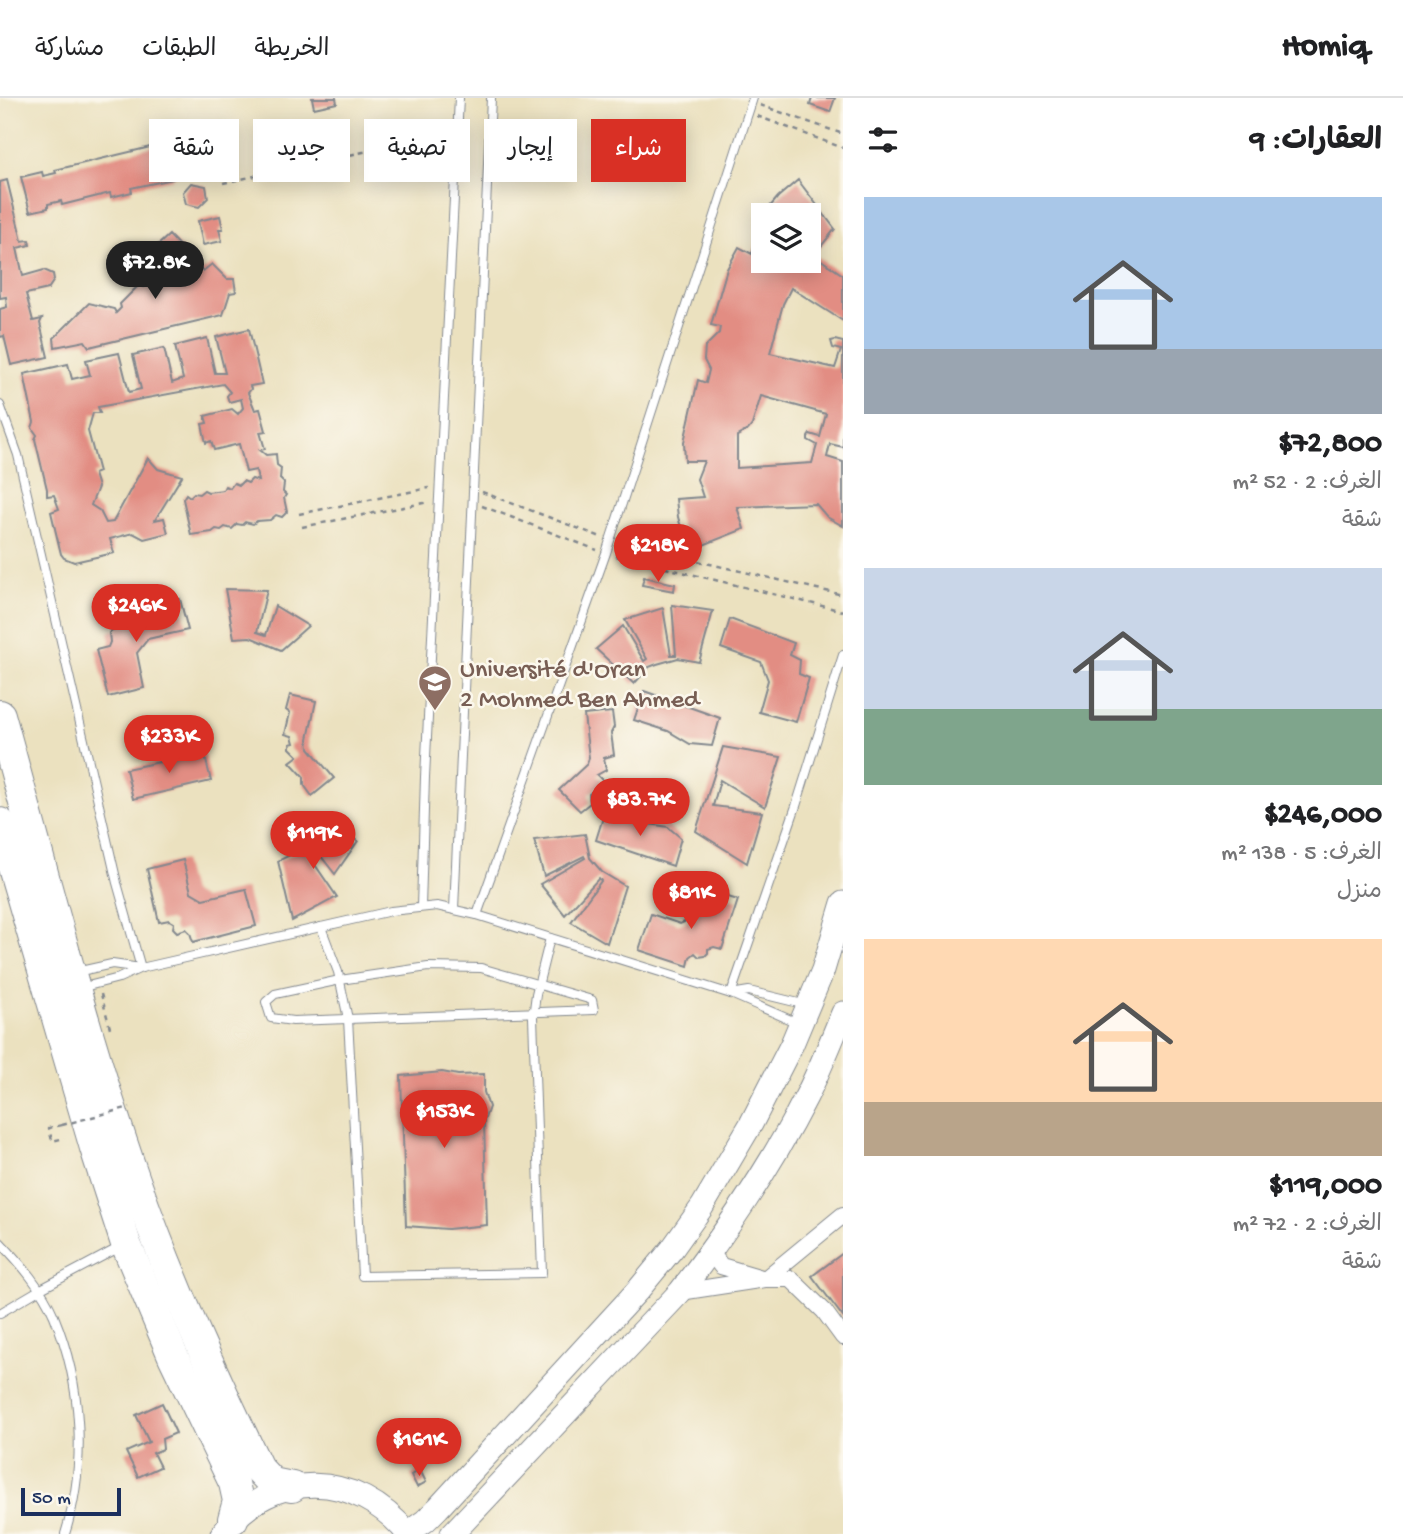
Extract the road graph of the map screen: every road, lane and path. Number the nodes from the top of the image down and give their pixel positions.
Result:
1 (459, 98) edge
2 (491, 98) edge
3 (752, 100) edge
4 (748, 112) junction
5 (458, 119) edge
6 (843, 134) edge
7 (843, 148) edge
8 (364, 152) edge
9 (455, 182) edge
10 (223, 183) dead end
11 (0, 405) edge
12 (439, 485) junction
13 (473, 488) junction
14 (439, 500) junction
15 (472, 503) junction
16 (299, 514) dead end
17 (302, 527) dead end
18 (610, 540) junction
19 (606, 553) junction
20 (843, 595) edge
21 (843, 611) edge
22 (843, 655) edge
23 (0, 716) edge
24 (0, 823) edge
25 (843, 902) edge
26 (421, 906) junction
27 (454, 909) junction
28 (477, 915) junction
29 (321, 927) junction
30 (550, 939) junction
31 (141, 968) junction
32 (340, 980) junction
33 (82, 982) junction
34 (538, 983) junction
35 (731, 994) junction
36 (533, 1013) junction
37 (843, 1013) edge
38 (804, 1015) junction
39 (348, 1019) junction
40 (112, 1035) dead end
41 (130, 1107) dead end
42 (65, 1138) dead end
43 (843, 1215) edge
44 (140, 1239) junction
45 (0, 1242) edge
46 (711, 1252) junction
47 (765, 1279) junction
48 (39, 1290) junction
49 (680, 1292) junction
50 (0, 1313) edge
51 (843, 1338) edge
52 (292, 1487) junction
53 (228, 1527) edge
54 (65, 1534) edge
55 (407, 1534) edge
56 (452, 1534) edge

1 - 5 lane
2 - 13 lane
3 - 4 lane
3 - 6 path
4 - 7 path
4 - 18 lane
8 - 10 path
9 - 12 lane
11 - 31 lane
12 - 14 lane
12 - 16 path
13 - 15 lane
13 - 18 path
14 - 17 path
14 - 26 lane
15 - 19 path
15 - 27 lane
18 - 19 lane
18 - 20 path
19 - 21 path
19 - 28 lane
22 - 35 lane
23 - 33 highway
24 - 44 highway
25 - 38 main road
26 - 27 lane
26 - 29 lane
27 - 28 lane
28 - 30 lane
29 - 31 lane
29 - 32 lane
30 - 34 lane
30 - 35 lane
31 - 33 lane
31 - 33 lane
32 - 34 lane
32 - 39 lane
32 - 39 lane
33 - 40 path
33 - 44 highway
34 - 36 lane
34 - 36 lane
35 - 38 lane
35 - 38 lane
36 - 39 lane
36 - 39 lane
37 - 46 main road
38 - 55 main road
41 - 42 path, bridge
43 - 47 street
44 - 48 lane
44 - 52 highway
44 - 53 highway
45 - 48 lane
46 - 47 street
46 - 49 main road
47 - 49 street
47 - 51 street
48 - 50 lane
48 - 54 lane
49 - 56 main road
52 - 53 main road
52 - 55 main road

